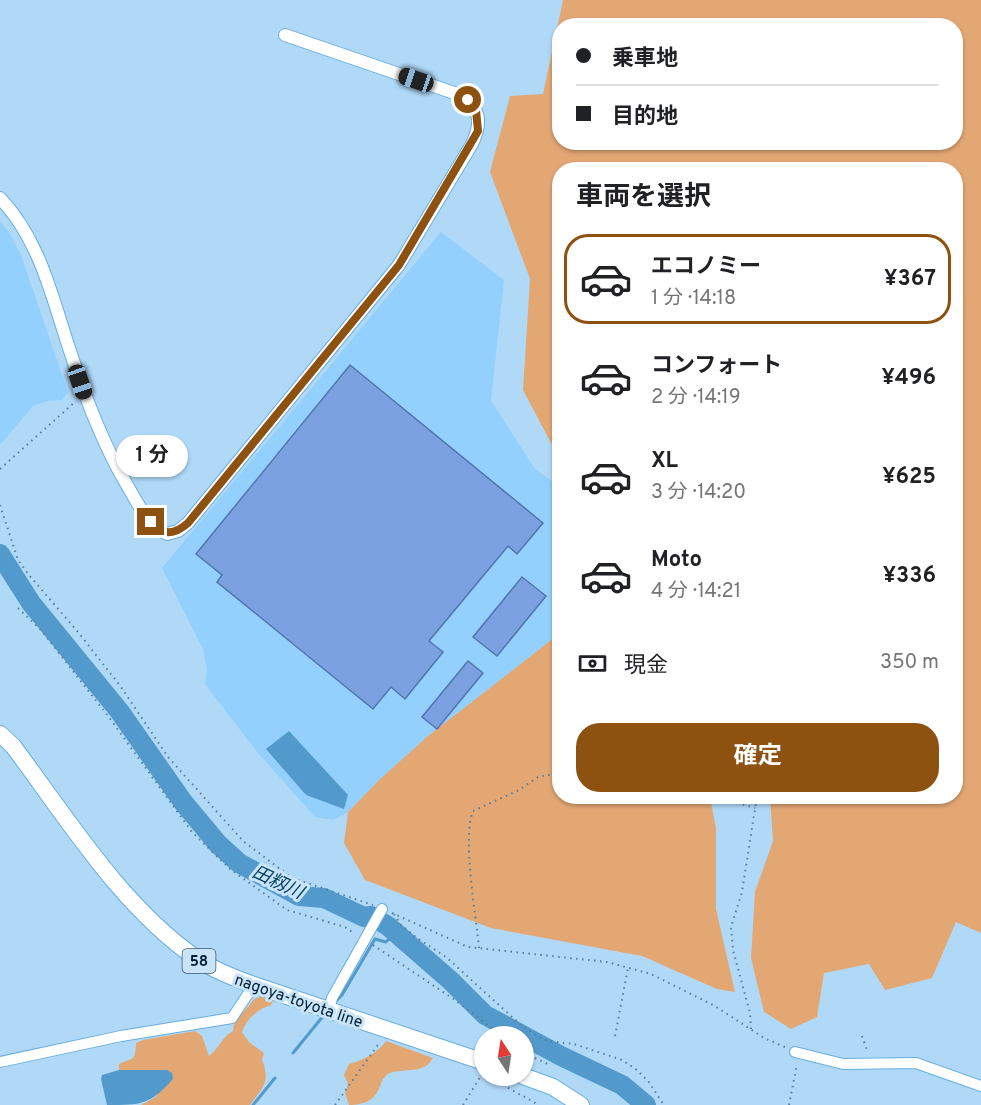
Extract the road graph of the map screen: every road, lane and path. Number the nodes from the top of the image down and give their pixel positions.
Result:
1 (285, 35) dead end
2 (0, 198) edge
3 (85, 396) junction
4 (0, 469) edge
5 (0, 505) edge
6 (18, 608) dead end
7 (0, 734) edge
8 (552, 774) edge
9 (741, 804) edge
10 (756, 804) edge
11 (755, 808) junction
12 (380, 912) junction
13 (394, 914) junction
14 (366, 938) junction
15 (376, 947) dead end
16 (479, 948) junction
17 (629, 967) junction
18 (254, 985) junction
19 (329, 1010) junction
20 (489, 1026) edge
21 (751, 1029) junction
22 (388, 1030) junction
23 (862, 1035) dead end
24 (615, 1036) dead end
25 (795, 1052) junction
26 (534, 1058) edge
27 (474, 1059) edge
28 (0, 1062) edge
29 (548, 1064) dead end
30 (871, 1065) junction
31 (534, 1080) edge
32 (474, 1086) edge
33 (504, 1086) edge
34 (981, 1086) edge
35 (335, 1105) edge
36 (463, 1105) edge
37 (539, 1105) edge
38 (581, 1105) edge
39 (664, 1105) edge
40 (789, 1105) edge

1 - 3 street
2 - 3 street
3 - 4 path
5 - 12 path
6 - 14 path
7 - 18 main road, nagoya-toyota line / 58
8 - 16 path
9 - 11 path
10 - 11 path
11 - 21 path
12 - 13 path
12 - 14 street
13 - 16 path
13 - 39 path
14 - 19 street
15 - 20 path
16 - 17 path
17 - 21 path
17 - 24 path
18 - 19 main road, nagoya-toyota line / 58
18 - 28 street
19 - 22 main road, nagoya-toyota line / 58
21 - 25 path
22 - 27 main road, nagoya-toyota line / 58
22 - 35 path
23 - 30 path
25 - 30 street
25 - 40 path
26 - 29 path
30 - 34 street
31 - 38 main road
32 - 36 path
33 - 37 path

